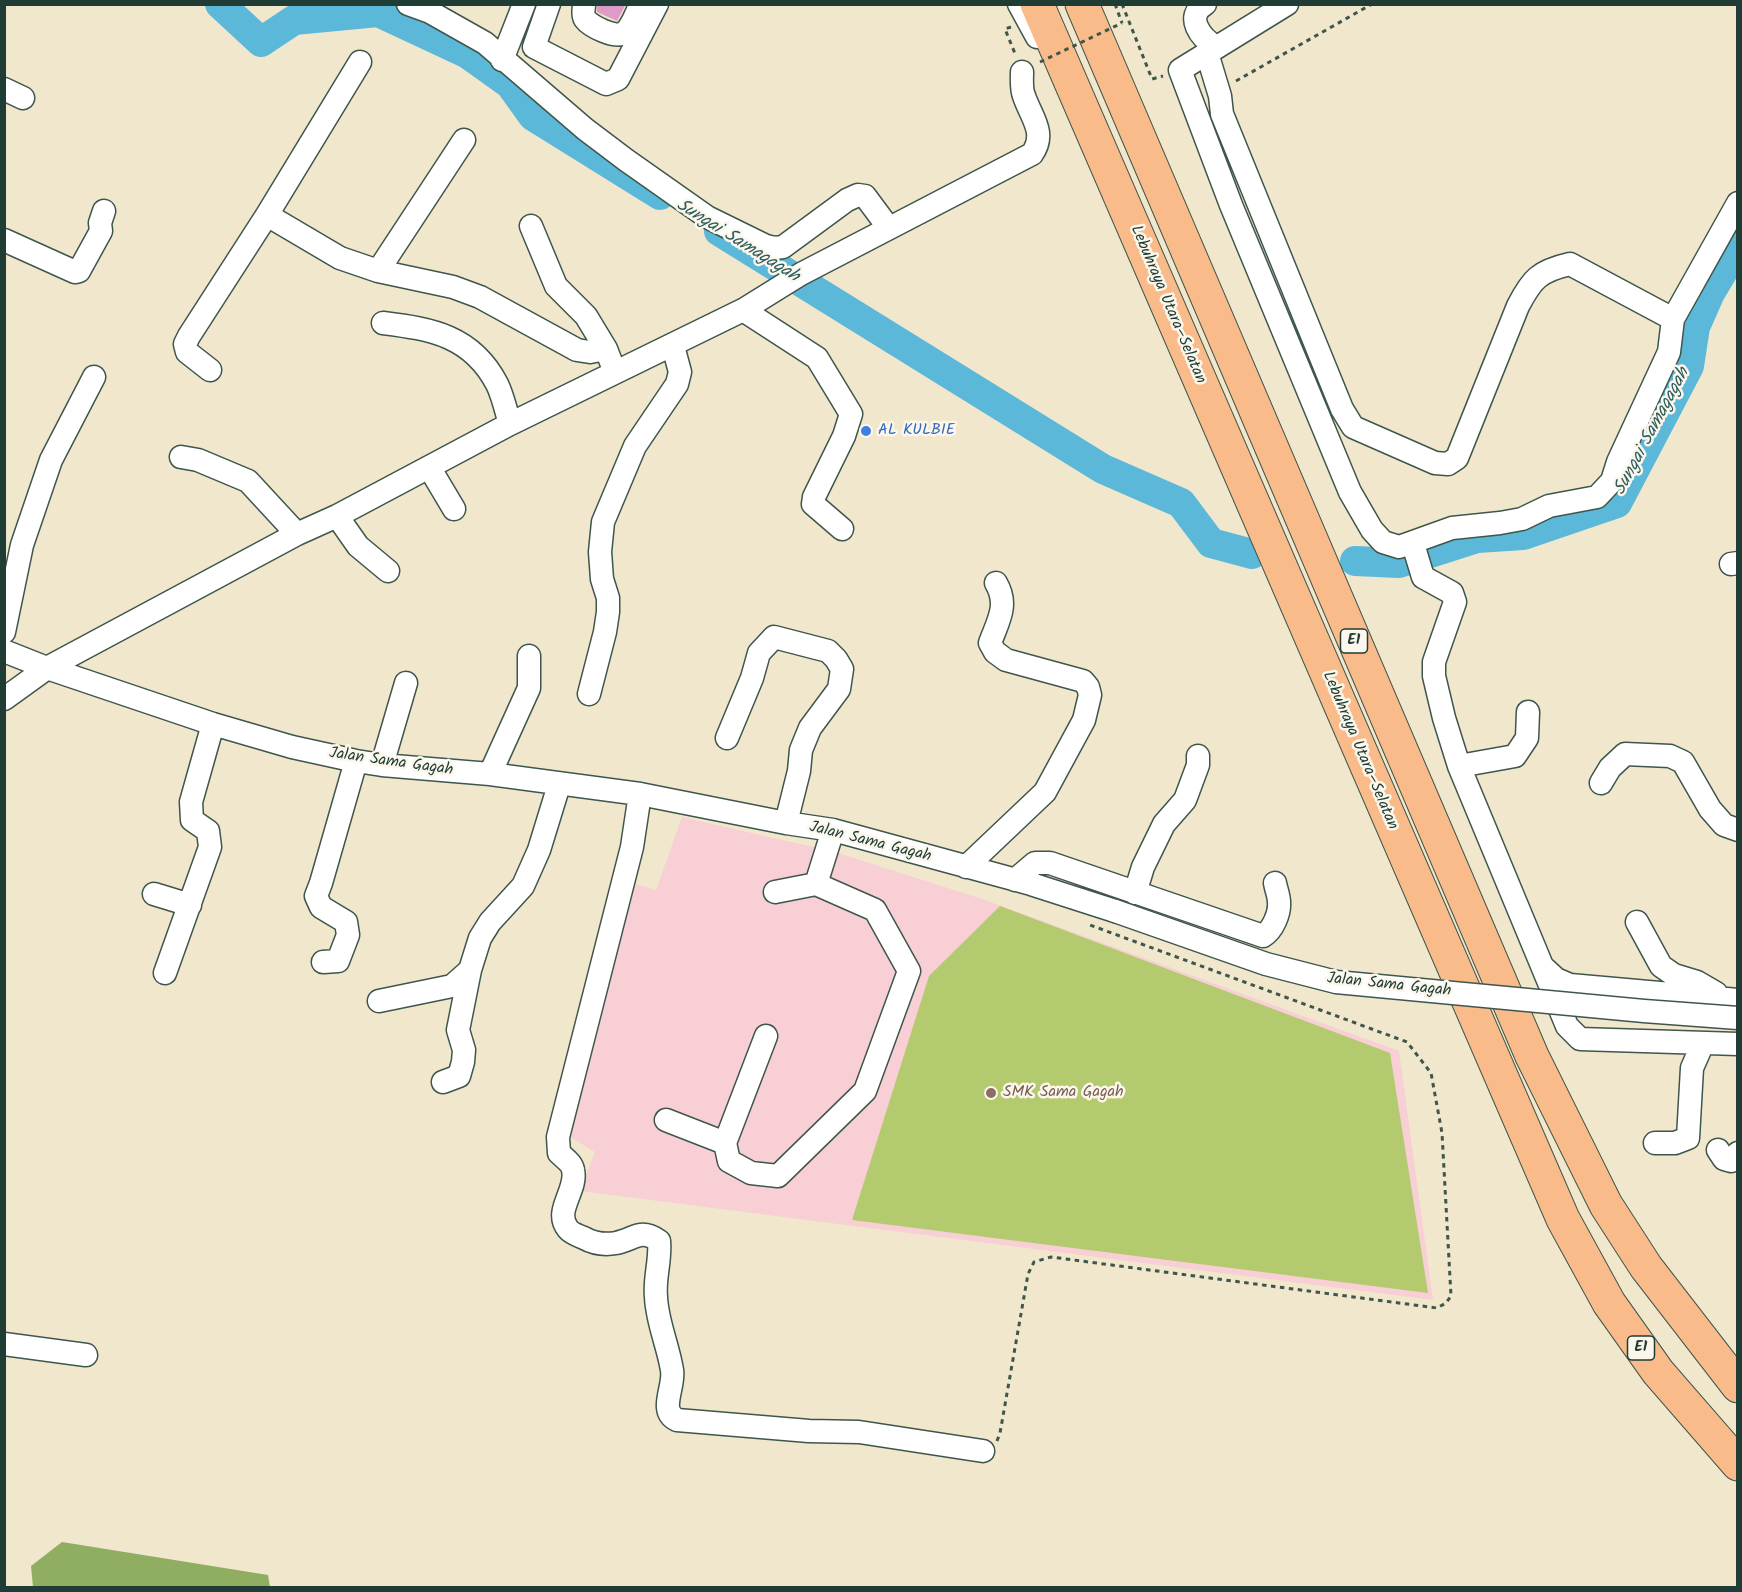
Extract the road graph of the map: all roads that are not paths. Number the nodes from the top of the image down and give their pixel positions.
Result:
1 (408, 4) edge
2 (524, 4) edge
3 (549, 4) edge
4 (584, 4) edge
5 (642, 4) edge
6 (657, 4) edge
7 (1019, 4) edge
8 (1037, 4) edge
9 (1082, 4) edge
10 (1206, 4) edge
11 (1287, 4) edge
12 (1212, 50) junction
13 (502, 60) junction
14 (360, 62) dead end
15 (1031, 67) road end
16 (1084, 112) junction
17 (464, 140) dead end
18 (1737, 202) edge
19 (104, 211) dead end
20 (267, 215) junction
21 (531, 226) dead end
22 (888, 227) junction
23 (4, 240) edge
24 (378, 271) junction
25 (743, 310) junction
26 (1674, 319) junction
27 (383, 323) dead end
28 (673, 346) junction
29 (606, 349) junction
30 (210, 369) dead end
31 (616, 372) junction
32 (94, 377) dead end
33 (510, 424) junction
34 (181, 457) dead end
35 (429, 467) junction
36 (454, 509) dead end
37 (337, 516) junction
38 (842, 529) dead end
39 (297, 534) junction
40 (1413, 546) junction
41 (388, 571) dead end
42 (996, 583) dead end
43 (4, 632) edge
44 (4, 651) edge
45 (530, 656) dead end
46 (47, 668) junction
47 (406, 683) dead end
48 (589, 694) dead end
49 (4, 699) edge
50 (1528, 712) dead end
51 (213, 724) junction
52 (727, 738) dead end
53 (1198, 756) dead end
54 (356, 761) junction
55 (382, 765) junction
56 (1459, 766) junction
57 (490, 774) junction
58 (1601, 783) dead end
59 (559, 785) junction
60 (640, 794) junction
61 (786, 823) junction
62 (833, 830) junction
63 (1737, 830) edge
64 (966, 867) junction
65 (1016, 880) junction
66 (1275, 883) dead end
67 (816, 884) junction
68 (776, 892) dead end
69 (1135, 893) junction
70 (154, 894) dead end
71 (190, 905) junction
72 (1637, 922) dead end
73 (323, 962) dead end
74 (1543, 967) junction
75 (470, 970) junction
76 (165, 973) dead end
77 (1731, 999) edge
78 (379, 1001) dead end
79 (1737, 1018) edge
80 (766, 1036) dead end
81 (1703, 1043) junction
82 (1737, 1044) edge
83 (443, 1082) dead end
84 (666, 1120) dead end
85 (725, 1143) junction
86 (1655, 1143) dead end
87 (4, 1344) edge
88 (86, 1355) dead end
89 (1737, 1386) edge
90 (983, 1451) road end
91 (1737, 1464) edge

1 - 13 street
2 - 13 street
3 - 6 street
4 - 5 street
7 - 16 street
8 - 16 highway, Lebuhraya Utara–Selatan / E1
9 - 89 highway, E1
10 - 12 street
11 - 12 street
12 - 26 street
12 - 40 street
13 - 22 street
14 - 20 street
15 - 22 street
16 - 91 highway, Lebuhraya Utara–Selatan / E1
17 - 24 street
18 - 26 street
19 - 23 street
20 - 24 street
20 - 30 street
21 - 29 street
22 - 25 street
24 - 29 street
25 - 28 street
25 - 38 street
26 - 40 street
27 - 33 street
28 - 31 street
28 - 48 street
29 - 31 street
31 - 33 street
32 - 43 street
33 - 35 street
34 - 39 street
35 - 36 street
35 - 37 street
37 - 39 street
37 - 41 street
39 - 46 street
40 - 56 street
42 - 64 street
44 - 46 street, Jalan Sama Gagah
45 - 57 street
46 - 49 street
46 - 51 street, Jalan Sama Gagah
47 - 55 street
50 - 56 street
51 - 54 street, Jalan Sama Gagah
51 - 71 street
52 - 61 street
53 - 69 street
54 - 55 street, Jalan Sama Gagah
54 - 73 street
55 - 57 street, Jalan Sama Gagah
56 - 74 street
57 - 59 street, Jalan Sama Gagah
58 - 63 street
59 - 60 street, Jalan Sama Gagah
59 - 75 street
60 - 61 street, Jalan Sama Gagah
60 - 90 street
61 - 62 street, Jalan Sama Gagah
62 - 64 street, Jalan Sama Gagah
62 - 67 street
64 - 65 street, Jalan Sama Gagah
65 - 69 street
65 - 79 street, Jalan Sama Gagah, bridge
66 - 69 street
67 - 68 street
67 - 85 street
70 - 71 street
71 - 76 street
72 - 77 street
74 - 77 street
74 - 81 street
75 - 78 street
75 - 83 street
80 - 85 street
81 - 82 street
81 - 86 street
84 - 85 street
87 - 88 street

